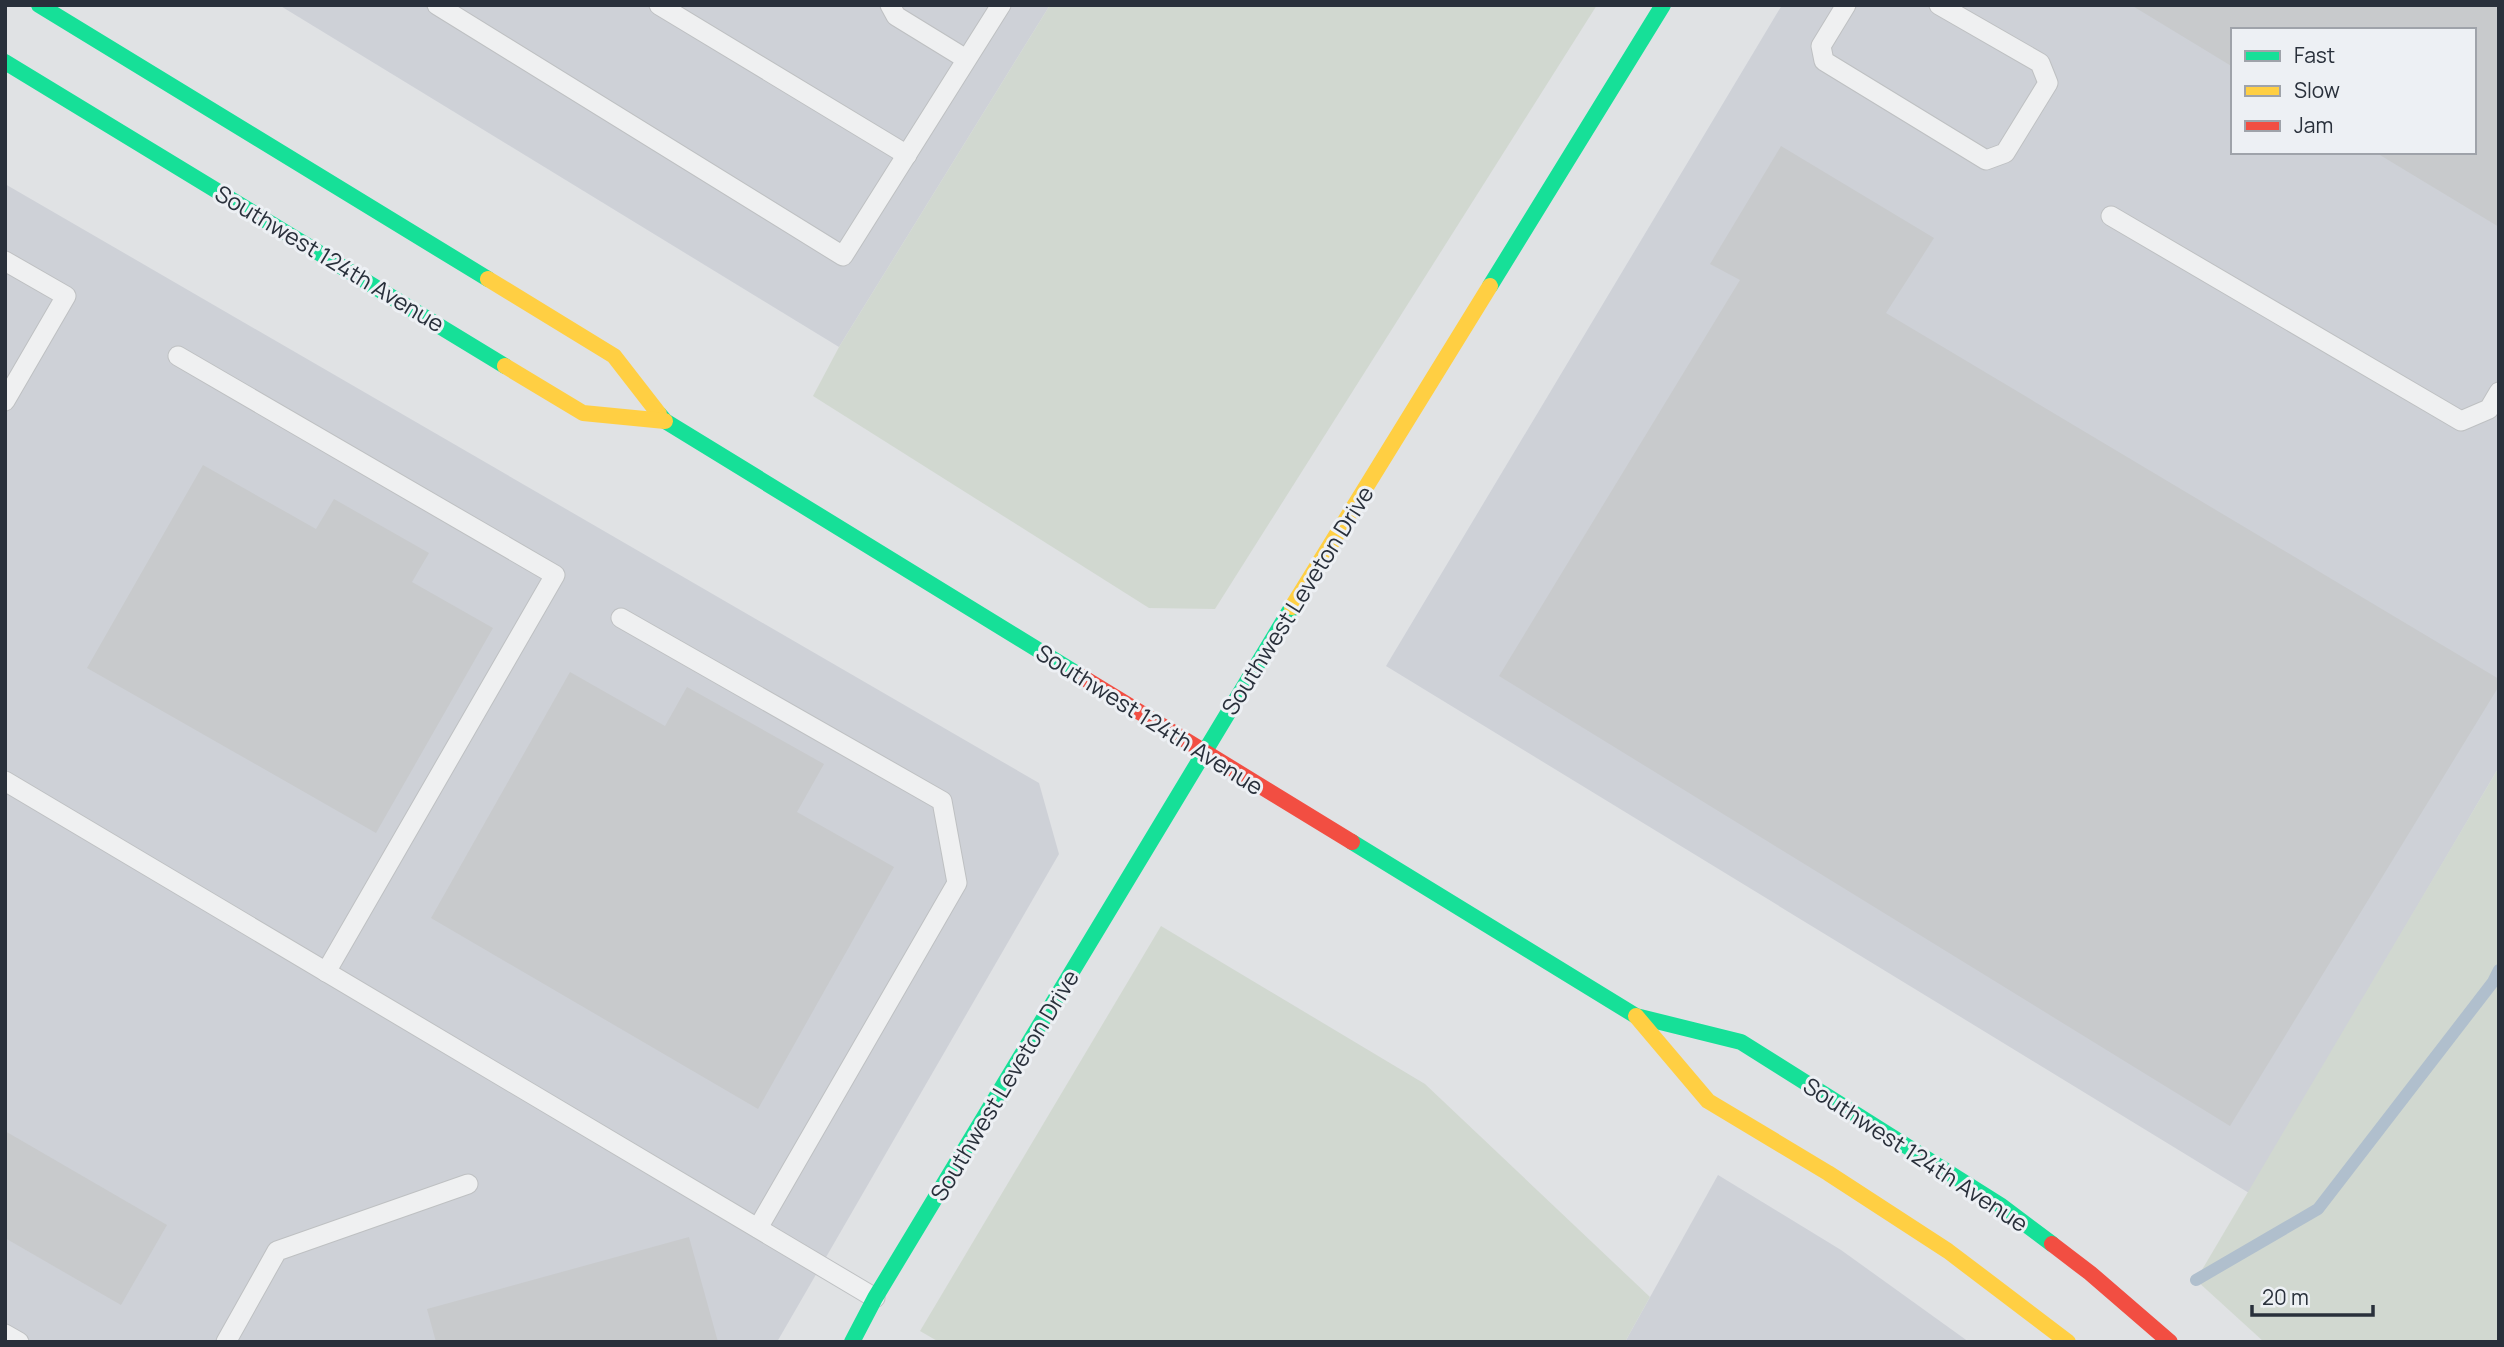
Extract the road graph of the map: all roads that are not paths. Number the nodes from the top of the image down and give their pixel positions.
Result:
1 (39, 5) edge
2 (437, 5) edge
3 (659, 5) edge
4 (890, 5) edge
5 (1001, 5) edge
6 (1663, 5) edge
7 (1846, 5) edge
8 (1939, 5) edge
9 (966, 59) junction
10 (5, 62) edge
11 (907, 155) junction
12 (2111, 216) dead end
13 (5, 261) edge
14 (178, 356) dead end
15 (2499, 392) edge
16 (5, 401) edge
17 (665, 421) junction
18 (621, 618) dead end
19 (1203, 751) junction
20 (5, 782) edge
21 (326, 972) junction
22 (1636, 1016) junction
23 (468, 1184) dead end
24 (758, 1228) junction
25 (875, 1298) junction
26 (5, 1334) edge
27 (853, 1341) edge
28 (19, 1342) edge
29 (226, 1342) edge
30 (2068, 1342) edge
31 (2170, 1342) edge

1 - 17 main road, Southwest 124th Avenue
2 - 11 lane
3 - 11 lane
4 - 9 lane
5 - 9 lane
6 - 19 main road, Southwest Leveton Drive
7 - 8 lane
9 - 11 lane
10 - 17 main road, Southwest 124th Avenue
12 - 15 lane
13 - 16 lane
14 - 21 lane
17 - 19 main road, Southwest 124th Avenue
18 - 24 lane
19 - 22 main road, Southwest 124th Avenue
19 - 25 main road, Southwest Leveton Drive
20 - 21 lane
21 - 24 lane
22 - 30 main road, Southwest 124th Avenue
22 - 31 main road, Southwest 124th Avenue
23 - 29 lane
24 - 25 lane
25 - 27 main road, Southwest Leveton Drive
26 - 28 lane

